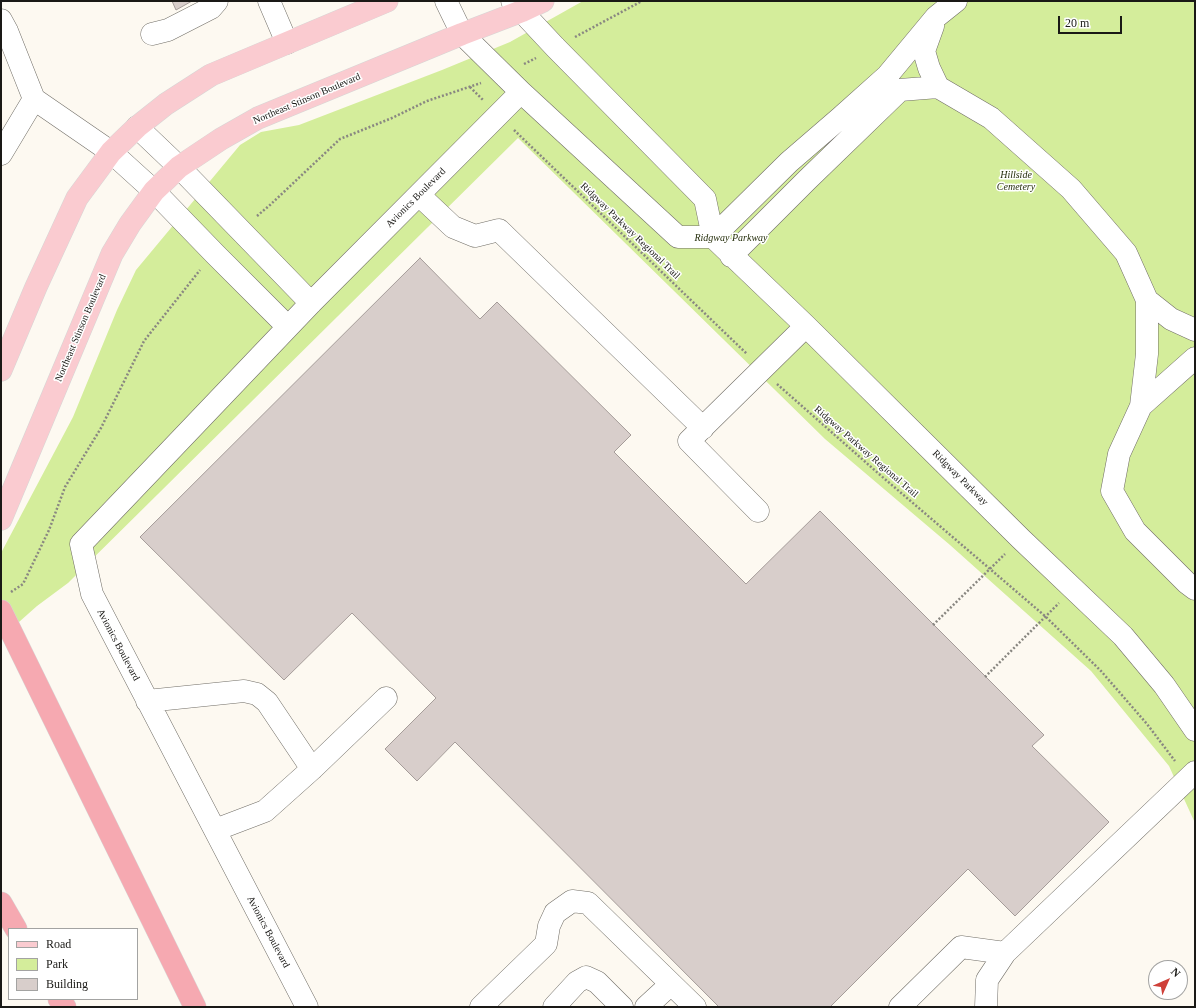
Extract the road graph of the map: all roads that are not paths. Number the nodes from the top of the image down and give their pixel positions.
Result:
1 (217, 1) edge
2 (268, 1) edge
3 (387, 1) edge
4 (446, 1) edge
5 (543, 1) edge
6 (956, 1) edge
7 (517, 6) edge
8 (936, 17) junction
9 (1, 20) edge
10 (152, 34) dead end
11 (462, 34) junction
12 (287, 43) junction
13 (938, 86) junction
14 (521, 92) junction
15 (34, 99) junction
16 (138, 127) junction
17 (112, 152) junction
18 (1, 154) edge
19 (179, 167) junction
20 (154, 191) junction
21 (419, 195) junction
22 (713, 237) junction
23 (731, 256) junction
24 (1147, 300) junction
25 (311, 303) junction
26 (806, 326) junction
27 (288, 327) junction
28 (1195, 330) edge
29 (1195, 358) edge
30 (2, 367) edge
31 (1141, 406) junction
32 (703, 428) junction
33 (758, 512) dead end
34 (1, 519) edge
35 (1195, 589) edge
36 (5, 602) edge
37 (386, 698) dead end
38 (147, 701) junction
39 (1195, 730) edge
40 (312, 769) junction
41 (1191, 776) edge
42 (215, 830) junction
43 (1, 903) edge
44 (15, 928) edge
45 (1005, 953) junction
46 (671, 984) junction
47 (195, 1007) edge
48 (307, 1007) edge
49 (481, 1007) edge
50 (554, 1007) edge
51 (622, 1007) edge
52 (646, 1007) edge
53 (695, 1007) edge
54 (900, 1007) edge
55 (986, 1007) edge

1 - 10 street
2 - 12 street
3 - 12 main road
4 - 11 street
5 - 7 main road, Northeast Stinson Boulevard
6 - 8 street
7 - 11 main road, Northeast Stinson Boulevard
7 - 22 street
8 - 13 street
8 - 22 street
9 - 15 street
11 - 14 street
11 - 19 main road, Northeast Stinson Boulevard
12 - 16 main road
13 - 23 street
13 - 24 street
14 - 21 street, Avionics Boulevard
14 - 22 street
15 - 17 street
15 - 18 street
16 - 17 main road
16 - 19 street
17 - 20 street
17 - 30 main road
19 - 20 main road, Northeast Stinson Boulevard
19 - 25 street
20 - 27 street
20 - 34 main road, Northeast Stinson Boulevard
21 - 25 street, Avionics Boulevard
21 - 32 street
22 - 23 street, Ridgway Parkway
23 - 26 street, Ridgway Parkway
24 - 28 street
24 - 31 street
25 - 27 street, Avionics Boulevard
26 - 32 street
26 - 39 street, Ridgway Parkway
27 - 38 street, Avionics Boulevard
29 - 31 street
31 - 35 street
32 - 33 street
36 - 47 highway
37 - 40 street
38 - 40 street
38 - 42 street, Avionics Boulevard
40 - 42 street
41 - 45 street
42 - 48 street, Avionics Boulevard
43 - 44 highway
45 - 54 street
45 - 55 street
46 - 49 street
46 - 52 street
46 - 53 street
50 - 51 street

